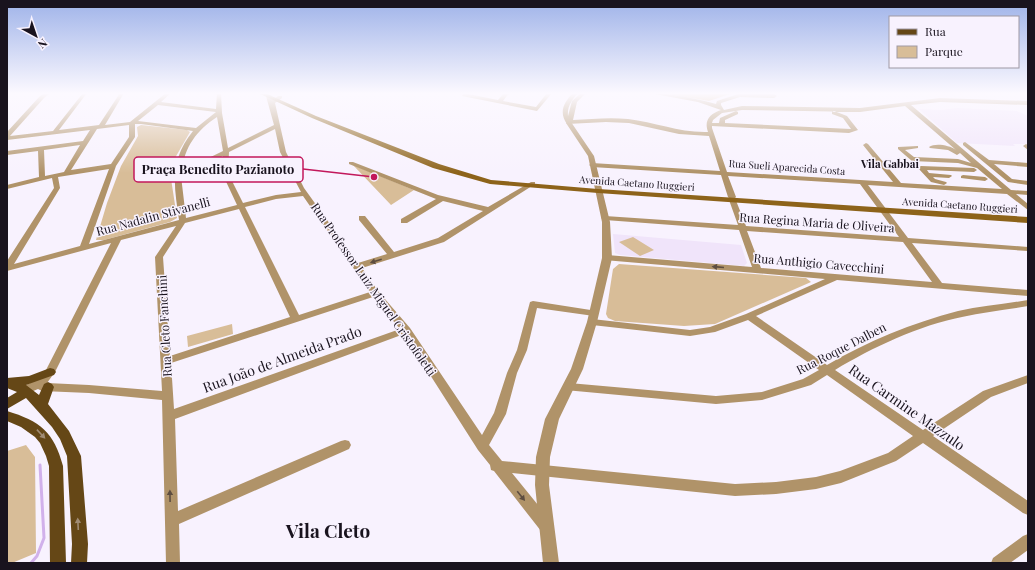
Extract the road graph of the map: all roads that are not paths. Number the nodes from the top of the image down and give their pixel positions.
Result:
1 (22, 120) edge
2 (63, 120) edge
3 (103, 120) edge
4 (136, 120) edge
5 (210, 120) edge
6 (220, 120) edge
7 (276, 120) edge
8 (330, 120) edge
9 (711, 120) edge
10 (722, 120) edge
11 (847, 120) edge
12 (923, 120) edge
13 (569, 122) joint
14 (132, 123) junction
15 (708, 124) junction
16 (722, 124) junction
17 (277, 126) junction
18 (98, 127) junction
19 (198, 130) junction
20 (54, 132) junction
21 (711, 134) junction
22 (7, 137) edge
23 (85, 143) junction
24 (965, 144) dead end
25 (866, 145) dead end
26 (916, 147) dead end
27 (932, 147) dead end
28 (41, 149) junction
29 (226, 151) junction
30 (905, 152) junction
31 (7, 153) edge
32 (926, 154) dead end
33 (938, 155) dead end
34 (960, 156) junction
35 (986, 162) junction
36 (351, 163) dead end
37 (1028, 164) edge
38 (592, 165) junction
39 (113, 166) junction
40 (976, 167) junction
41 (66, 172) junction
42 (724, 173) junction
43 (928, 175) junction
44 (55, 176) junction
45 (177, 176) junction
46 (949, 176) dead end
47 (963, 178) dead end
48 (42, 179) junction
49 (985, 179) junction
50 (862, 182) junction
51 (1028, 183) edge
52 (530, 184) junction
53 (898, 184) junction
54 (958, 184) dead end
55 (972, 185) dead end
56 (7, 187) edge
57 (598, 190) junction
58 (1008, 192) junction
59 (1028, 193) edge
60 (306, 194) junction
61 (443, 198) junction
62 (733, 199) junction
63 (241, 206) junction
64 (881, 208) junction
65 (1028, 208) edge
66 (490, 210) junction
67 (1028, 216) edge
68 (362, 218) dead end
69 (605, 218) junction
70 (1028, 220) edge
71 (183, 221) junction
72 (404, 221) dead end
73 (743, 229) junction
74 (118, 238) junction
75 (905, 240) junction
76 (84, 247) junction
77 (1028, 249) edge
78 (394, 256) junction
79 (607, 258) junction
80 (358, 266) junction
81 (7, 268) edge
82 (757, 270) junction
83 (836, 278) junction
84 (939, 285) junction
85 (376, 293) junction
86 (1028, 293) edge
87 (1028, 303) edge
88 (749, 316) junction
89 (593, 318) junction
90 (296, 319) junction
91 (406, 330) junction
92 (166, 361) junction
93 (828, 371) junction
94 (47, 379) junction
95 (1028, 379) edge
96 (18, 387) edge
97 (569, 387) junction
98 (168, 396) junction
99 (7, 404) edge
100 (41, 406) junction
101 (7, 416) edge
102 (169, 416) junction
103 (922, 436) junction
104 (345, 445) dead end
105 (482, 446) junction
106 (496, 466) junction
107 (542, 470) junction
108 (1028, 509) edge
109 (171, 521) junction
110 (548, 528) junction
111 (1028, 540) edge
112 (58, 563) edge
113 (79, 563) edge
114 (173, 563) edge
115 (551, 563) edge
116 (998, 563) edge

1 - 22 street
2 - 20 street
3 - 18 street
4 - 14 street
5 - 19 street
6 - 29 street
7 - 17 street, Rua Professor Luiz Miguel Cristofoletti
8 - 52 main road, Avenida Caetano Ruggieri
9 - 15 street
10 - 16 street
11 - 16 street
12 - 40 street
13 - 21 street
13 - 38 street
14 - 18 street
14 - 19 street
14 - 39 street
15 - 16 street
15 - 21 street
17 - 29 street
17 - 60 street, Rua Professor Luiz Miguel Cristofoletti
18 - 20 street
18 - 23 street
19 - 45 street
20 - 22 street
21 - 42 street
23 - 28 street
23 - 41 street
24 - 35 street
25 - 53 street
26 - 30 street
27 - 34 street
28 - 31 street
28 - 48 street
29 - 45 street
29 - 63 street
30 - 32 street
30 - 40 street
33 - 34 street
34 - 40 street
35 - 37 street
35 - 51 street
36 - 61 street
38 - 42 street, Rua Sueli Aparecida Costa
38 - 57 street
39 - 41 street
39 - 76 street
40 - 43 street
40 - 49 street
40 - 58 street
41 - 44 street
42 - 50 street, Rua Sueli Aparecida Costa
42 - 62 street
43 - 46 street
43 - 54 street
44 - 48 street
44 - 81 street
45 - 71 street
47 - 49 street
48 - 56 street
49 - 55 street
50 - 53 street, Rua Sueli Aparecida Costa
50 - 64 street
52 - 57 main road, Avenida Caetano Ruggieri
52 - 66 street
53 - 58 street, Rua Sueli Aparecida Costa
57 - 62 main road, Avenida Caetano Ruggieri
57 - 69 street
58 - 59 street, Rua Sueli Aparecida Costa
58 - 65 street
60 - 63 street, Rua Nadalin Stivanelli
60 - 80 street, Rua Professor Luiz Miguel Cristofoletti
61 - 66 street
61 - 72 street
62 - 64 main road, Avenida Caetano Ruggieri
62 - 73 street
63 - 71 street, Rua Nadalin Stivanelli
63 - 90 street
64 - 67 main road, Avenida Caetano Ruggieri
64 - 70 main road, Avenida Caetano Ruggieri
64 - 75 street
66 - 78 street
68 - 78 street
69 - 73 street, Rua Regina Maria de Oliveira
69 - 79 street
71 - 74 street, Rua Nadalin Stivanelli
71 - 92 street, Rua Cleto Fanchini
73 - 75 street, Rua Regina Maria de Oliveira
73 - 82 street
74 - 76 street, Rua Nadalin Stivanelli
74 - 94 street
75 - 77 street, Rua Regina Maria de Oliveira
75 - 84 street
76 - 81 street, Rua Nadalin Stivanelli
78 -> 80 street
82 -> 79 street, Rua Anthigio Cavecchini
79 - 89 street
80 - 85 street, Rua Professor Luiz Miguel Cristofoletti
82 - 83 street, Rua Anthigio Cavecchini
83 - 84 street, Rua Anthigio Cavecchini
83 - 88 street
84 - 86 street, Rua Anthigio Cavecchini
85 - 90 street
85 - 91 street, Rua Professor Luiz Miguel Cristofoletti
87 - 93 street, Rua Roque Dalben
88 - 89 street
88 - 93 street, Rua Carmine Mazzulo
89 - 97 street
89 - 105 street
90 - 92 street
91 - 102 street, Rua João de Almeida Prado
91 - 105 street, Rua Professor Luiz Miguel Cristofoletti
92 - 98 street, Rua Cleto Fanchini
93 - 97 street, Rua Roque Dalben
93 - 103 street, Rua Carmine Mazzulo
94 - 96 main road
94 - 96 street
94 - 98 street
94 - 100 main road
95 - 103 street
96 - 99 main road
96 - 100 main road
97 - 107 street
98 - 102 street, Rua Cleto Fanchini
113 -> 100 main road
101 -> 112 main road
109 -> 102 street, Rua Cleto Fanchini
103 - 107 street
103 - 108 street, Rua Carmine Mazzulo
104 - 109 street
105 - 106 street, Rua Professor Luiz Miguel Cristofoletti
106 - 107 street
106 -> 110 street, Rua Professor Luiz Miguel Cristofoletti
107 - 110 street
109 - 114 street, Rua Cleto Fanchini
110 - 115 street
111 - 116 street

